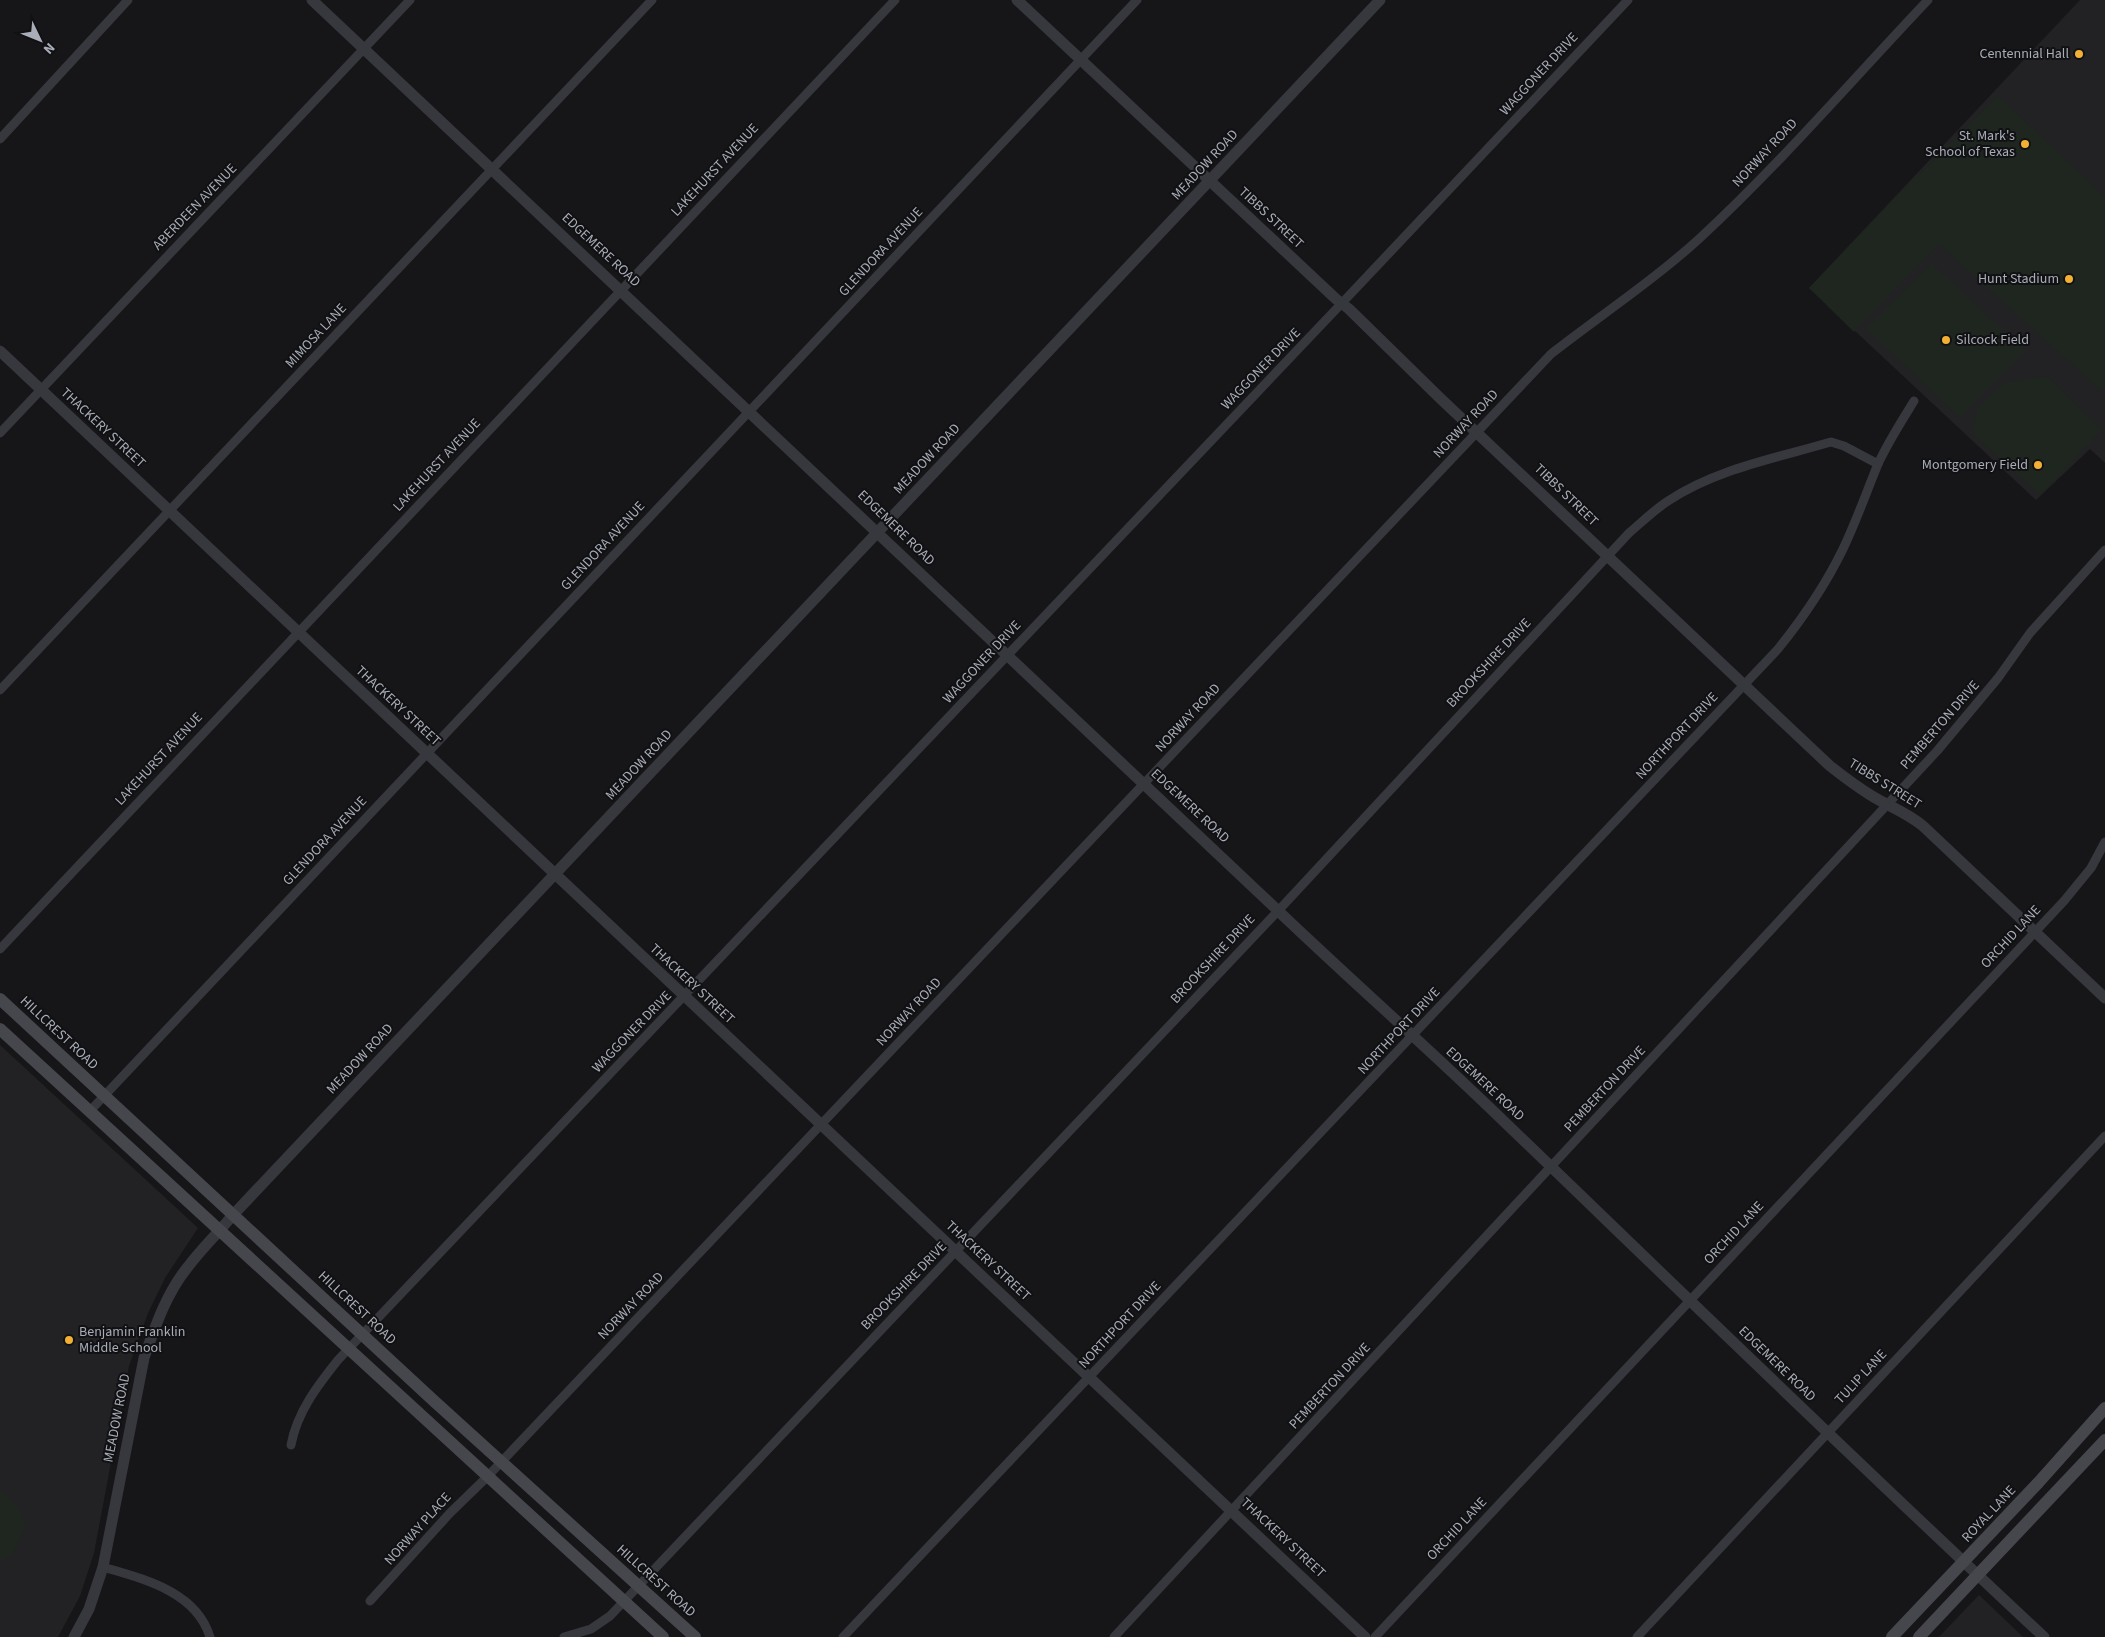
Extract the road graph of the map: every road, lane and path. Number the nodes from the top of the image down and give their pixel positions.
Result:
1 (128, 0) edge
2 (312, 0) edge
3 (410, 0) edge
4 (652, 0) edge
5 (894, 0) edge
6 (1017, 0) edge
7 (1137, 0) edge
8 (1380, 0) edge
9 (1628, 0) edge
10 (1928, 0) edge
11 (364, 49) junction
12 (1080, 60) junction
13 (0, 139) edge
14 (493, 169) junction
15 (1209, 182) junction
16 (622, 290) junction
17 (1342, 304) junction
18 (0, 351) edge
19 (41, 389) junction
20 (1914, 401) dead end
21 (751, 410) junction
22 (1478, 432) junction
23 (0, 433) edge
24 (1878, 464) junction
25 (170, 511) junction
26 (878, 532) junction
27 (2105, 550) edge
28 (1608, 556) junction
29 (298, 632) junction
30 (1008, 655) junction
31 (1745, 685) junction
32 (0, 690) edge
33 (426, 753) junction
34 (1144, 784) junction
35 (1888, 805) junction
36 (2105, 842) edge
37 (555, 875) junction
38 (1278, 911) junction
39 (2034, 932) junction
40 (0, 949) edge
41 (685, 997) junction
42 (2105, 998) edge
43 (0, 999) edge
44 (0, 1029) edge
45 (1412, 1036) junction
46 (104, 1095) junction
47 (89, 1112) junction
48 (821, 1125) junction
49 (2105, 1136) edge
50 (1551, 1168) junction
51 (233, 1215) junction
52 (219, 1231) junction
53 (956, 1251) junction
54 (1690, 1300) junction
55 (355, 1342) junction
56 (1089, 1378) junction
57 (2105, 1408) edge
58 (1827, 1433) junction
59 (2105, 1440) edge
60 (291, 1445) dead end
61 (502, 1461) junction
62 (487, 1477) junction
63 (1232, 1511) junction
64 (1964, 1562) junction
65 (103, 1567) junction
66 (1978, 1575) junction
67 (639, 1585) junction
68 (370, 1601) dead end
69 (623, 1602) junction
70 (74, 1637) edge
71 (210, 1637) edge
72 (564, 1637) edge
73 (663, 1637) edge
74 (696, 1637) edge
75 (843, 1637) edge
76 (1114, 1637) edge
77 (1365, 1637) edge
78 (1375, 1637) edge
79 (1637, 1637) edge
80 (1892, 1637) edge
81 (1920, 1637) edge
82 (2044, 1637) edge

1 - 13 street
2 - 11 street, EDGEMERE ROAD
3 - 11 street, ABERDEEN AVENUE
4 - 14 street, MIMOSA LANE
5 - 16 street, LAKEHURST AVENUE
6 - 12 street, TIBBS STREET
7 - 12 street, GLENDORA AVENUE
8 - 15 street, MEADOW ROAD
9 - 17 street, WAGGONER DRIVE
10 - 22 street, NORWAY ROAD
11 - 14 street, EDGEMERE ROAD
11 - 19 street, ABERDEEN AVENUE
12 - 15 street, TIBBS STREET
12 - 21 street, GLENDORA AVENUE
14 - 16 street, EDGEMERE ROAD
14 - 25 street, MIMOSA LANE
15 - 17 street, TIBBS STREET
15 - 26 street, MEADOW ROAD
16 - 21 street, EDGEMERE ROAD
16 - 29 street, LAKEHURST AVENUE
17 - 22 street, TIBBS STREET
17 - 30 street, WAGGONER DRIVE
18 - 19 street, THACKERY STREET
19 - 23 street, ABERDEEN AVENUE
19 - 25 street, THACKERY STREET
20 - 24 street, NORTHPORT DRIVE
21 - 26 street, EDGEMERE ROAD
21 - 33 street, GLENDORA AVENUE
22 - 28 street, TIBBS STREET
22 - 34 street, NORWAY ROAD
24 - 28 street, BROOKSHIRE DRIVE
24 - 31 street, NORTHPORT DRIVE
25 - 29 street, THACKERY STREET
25 - 32 street, MIMOSA LANE
26 - 30 street, EDGEMERE ROAD
26 - 37 street, MEADOW ROAD
27 - 35 street, PEMBERTON DRIVE
28 - 31 street, TIBBS STREET
28 - 38 street, BROOKSHIRE DRIVE
29 - 33 street, THACKERY STREET
29 - 40 street, LAKEHURST AVENUE
30 - 34 street, EDGEMERE ROAD
30 - 41 street, WAGGONER DRIVE
31 - 35 street, TIBBS STREET
31 - 45 street, NORTHPORT DRIVE
33 - 37 street, THACKERY STREET
33 - 46 street, GLENDORA AVENUE
34 - 38 street, EDGEMERE ROAD
34 - 48 street, NORWAY ROAD
35 - 39 street, TIBBS STREET
35 - 50 street, PEMBERTON DRIVE
36 - 39 street, ORCHID LANE
37 - 41 street, THACKERY STREET
37 - 51 street, MEADOW ROAD
38 - 45 street, EDGEMERE ROAD
38 - 53 street, BROOKSHIRE DRIVE
39 - 42 street, TIBBS STREET
39 - 54 street, ORCHID LANE
41 - 48 street, THACKERY STREET
41 - 55 street, WAGGONER DRIVE
43 - 46 main road, HILLCREST ROAD
44 - 47 main road, HILLCREST ROAD
45 - 50 street, EDGEMERE ROAD
45 - 56 street, NORTHPORT DRIVE
46 - 47 street, GLENDORA AVENUE
46 - 51 main road, HILLCREST ROAD
47 - 52 main road, HILLCREST ROAD
48 - 53 street, THACKERY STREET
48 - 61 street, NORWAY ROAD
49 - 58 street, TULIP LANE
50 - 54 street, EDGEMERE ROAD
50 - 63 street, PEMBERTON DRIVE
51 - 52 street, MEADOW ROAD
51 - 55 main road, HILLCREST ROAD
52 - 55 main road, HILLCREST ROAD
52 - 65 street, MEADOW ROAD
53 - 56 street, THACKERY STREET
53 - 67 street, BROOKSHIRE DRIVE
54 - 58 street, EDGEMERE ROAD
54 - 78 street, ORCHID LANE
55 - 60 street, WAGGONER DRIVE
55 - 61 main road, HILLCREST ROAD
55 - 62 main road, HILLCREST ROAD
56 - 63 street, THACKERY STREET
56 - 75 street, NORTHPORT DRIVE
57 - 64 main road, ROYAL LANE
58 - 64 street, EDGEMERE ROAD
58 - 79 street, TULIP LANE
59 - 66 main road
61 - 62 street, NORWAY ROAD
61 - 67 main road, HILLCREST ROAD
62 - 68 street, NORWAY PLACE
62 - 69 main road, HILLCREST ROAD
63 - 76 street, PEMBERTON DRIVE
63 - 77 street, THACKERY STREET
64 - 66 street, EDGEMERE ROAD
64 - 80 main road, ROYAL LANE
65 - 70 street, MEADOW ROAD
65 - 71 street
66 - 81 main road
66 - 82 street, EDGEMERE ROAD
67 - 69 street, BROOKSHIRE DRIVE
67 - 74 main road, HILLCREST ROAD
69 - 72 street, BROOKSHIRE DRIVE
69 - 73 main road, HILLCREST ROAD

